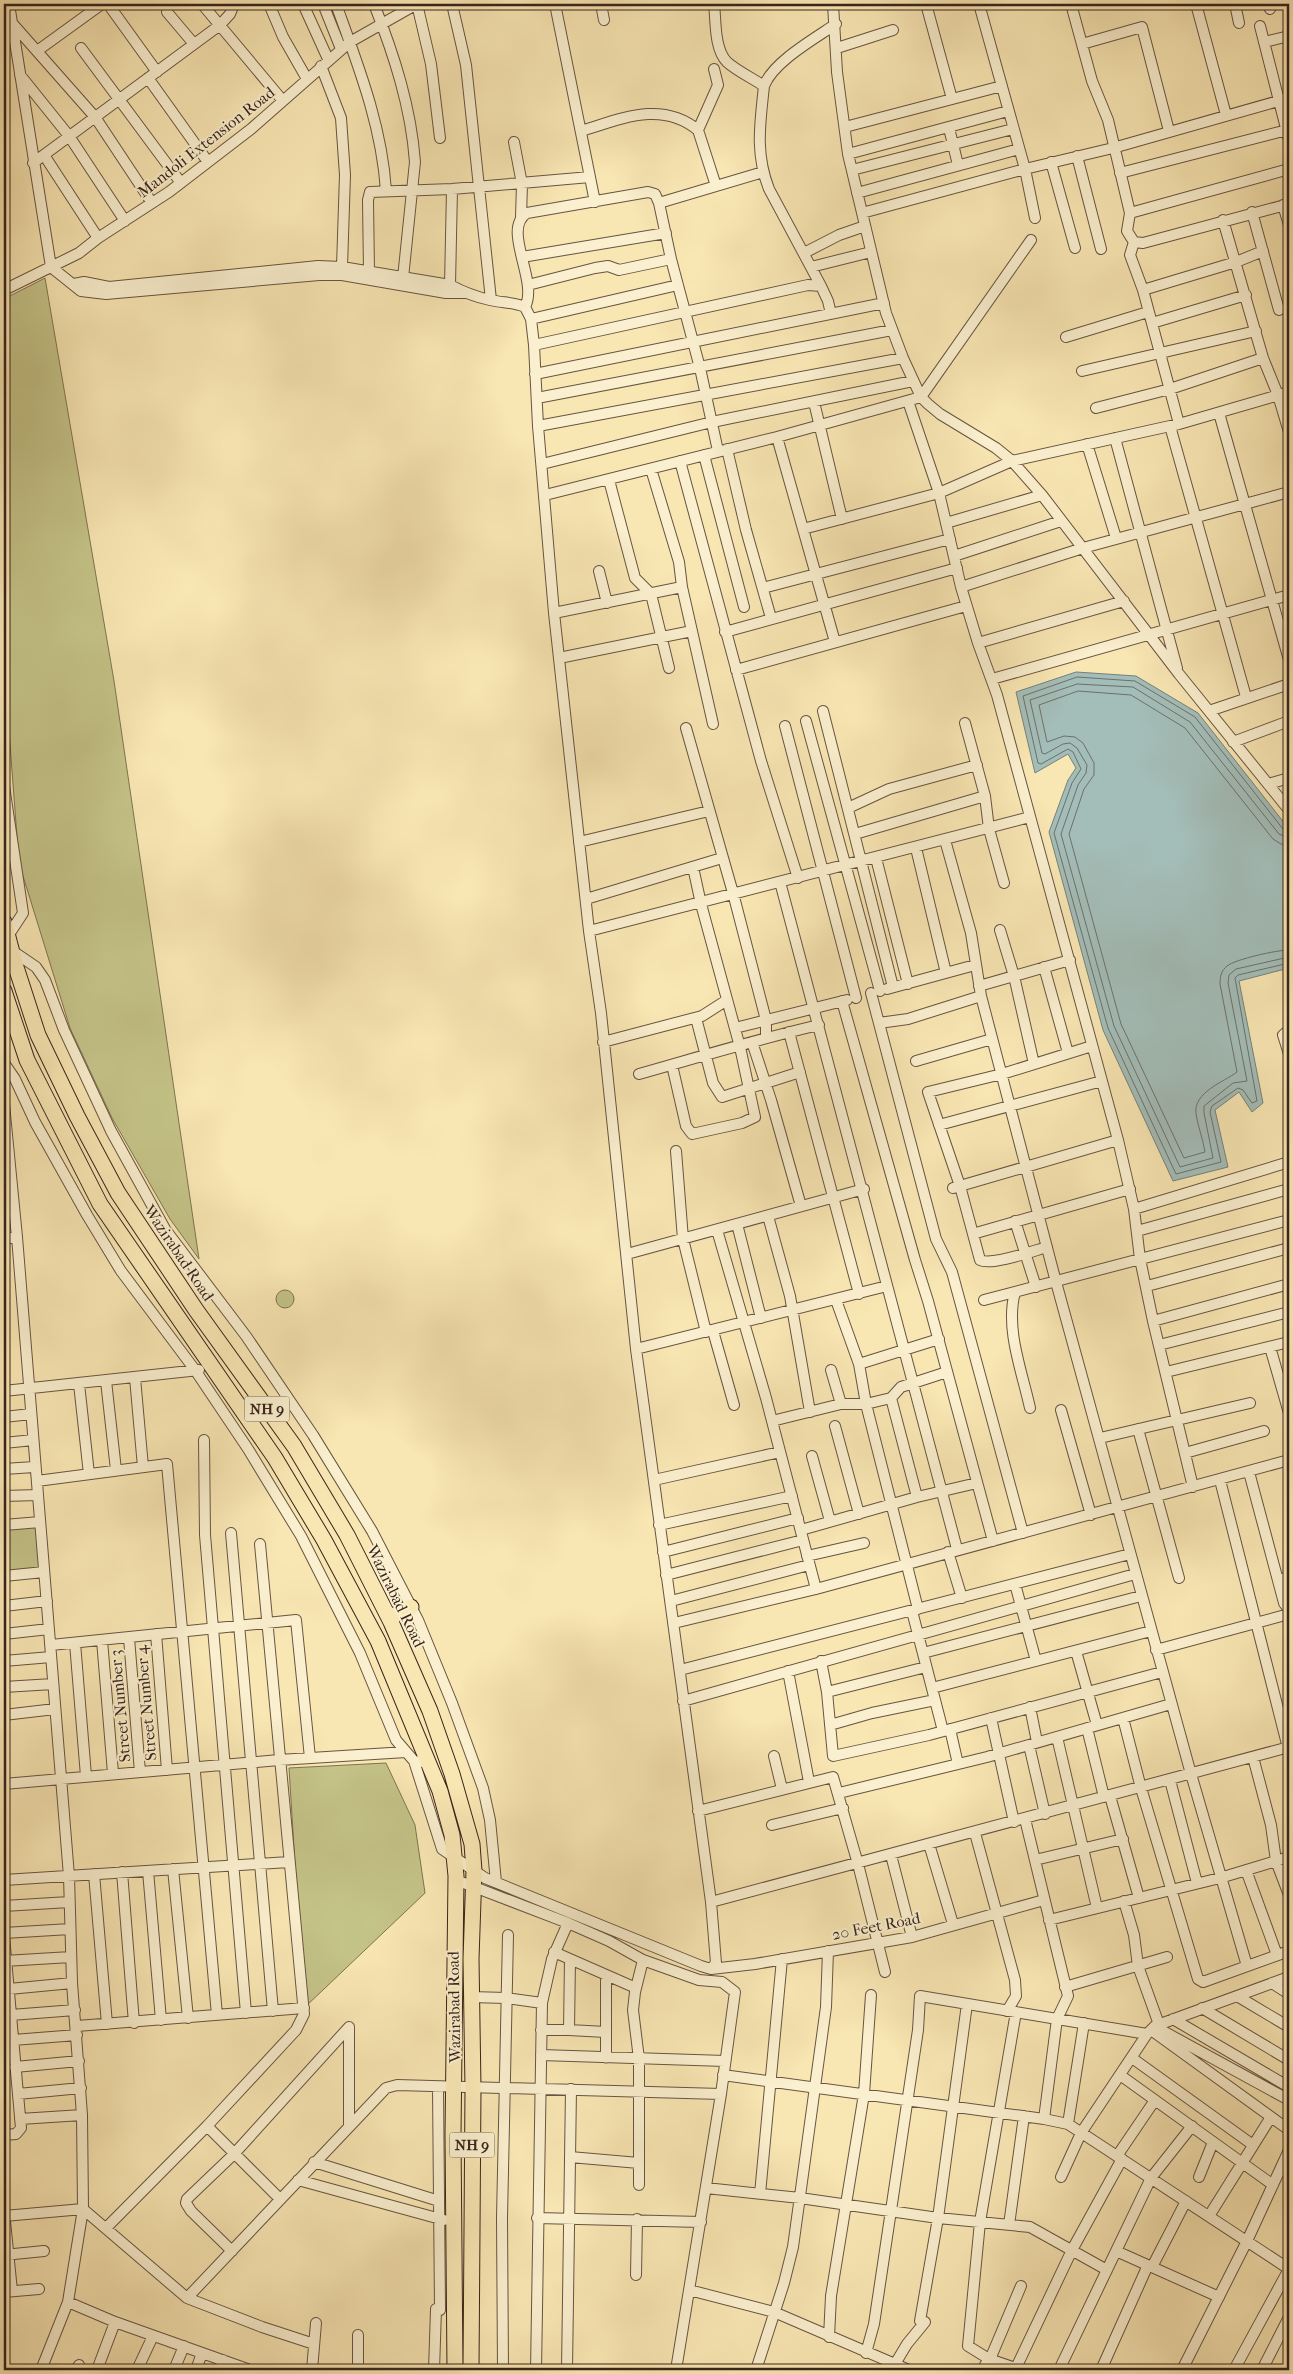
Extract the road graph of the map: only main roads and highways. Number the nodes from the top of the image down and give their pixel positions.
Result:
1 (8, 936) edge
2 (4, 991) edge
3 (411, 1607) road end
4 (389, 1618) junction
5 (425, 1765) junction
6 (449, 1767) junction
7 (454, 2370) edge
8 (471, 2370) edge

1 - 4 highway, Wazirabad Road / NH 9
2 - 5 highway, Wazirabad Road / NH 9
3 - 4 highway
4 - 6 highway, Wazirabad Road / NH 9
5 - 6 highway
5 - 7 highway, Wazirabad Road / NH 9
6 - 8 highway, Wazirabad Road / NH 9

